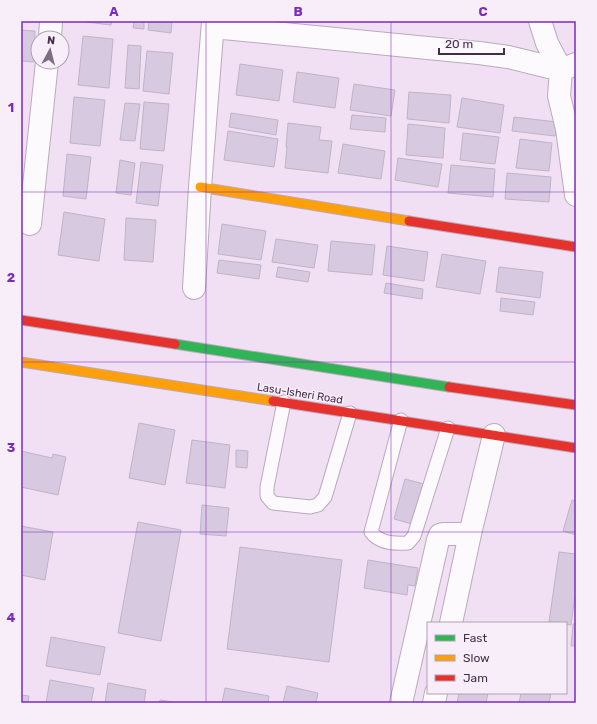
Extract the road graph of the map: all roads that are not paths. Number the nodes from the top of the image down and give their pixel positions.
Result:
1 (540, 21) edge
2 (213, 24) edge
3 (568, 67) edge
4 (46, 70) edge
5 (200, 187) junction
6 (576, 194) edge
7 (30, 224) dead end
8 (576, 247) edge
9 (194, 288) dead end
10 (21, 320) edge
11 (21, 362) edge
12 (284, 402) junction
13 (576, 406) edge
14 (350, 413) junction
15 (401, 420) junction
16 (448, 428) junction
17 (494, 435) junction
18 (576, 448) edge
19 (470, 534) junction
20 (451, 622) edge
21 (401, 703) edge

1 - 3 street
2 - 3 street
2 - 5 street
3 - 6 street
4 - 7 street
5 - 8 main road
5 - 9 street
10 - 13 main road
11 - 12 main road, Lasu-Isheri Road
12 - 14 main road, Lasu-Isheri Road
12 - 14 lane
14 - 15 main road, Lasu-Isheri Road
15 - 16 main road, Lasu-Isheri Road
15 - 16 lane
16 - 17 main road, Lasu-Isheri Road
17 - 18 main road, Lasu-Isheri Road
17 - 19 street
19 - 20 street
19 - 21 street

